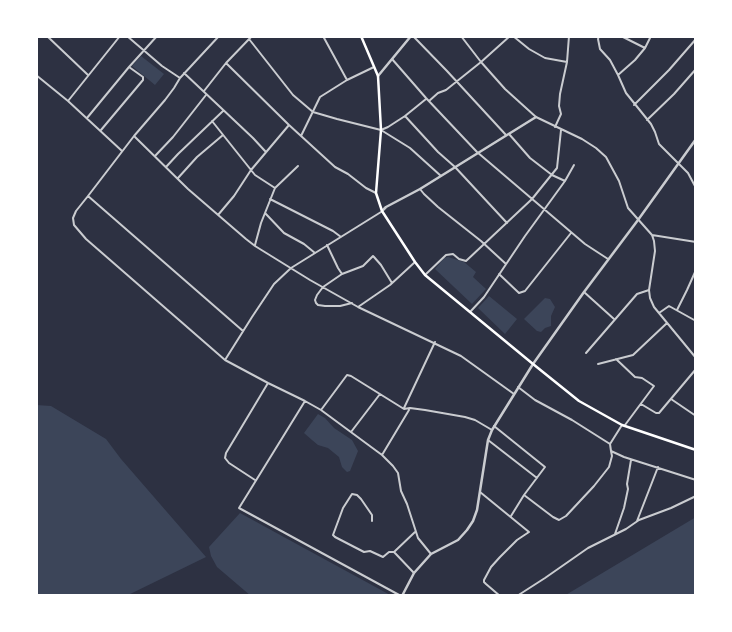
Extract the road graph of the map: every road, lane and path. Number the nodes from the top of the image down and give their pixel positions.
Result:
1 (47, 36) edge
2 (120, 36) edge
3 (127, 36) edge
4 (157, 36) edge
5 (252, 36) edge
6 (324, 36) edge
7 (362, 36) edge
8 (412, 36) edge
9 (462, 36) edge
10 (512, 36) edge
11 (569, 36) edge
12 (599, 36) edge
13 (621, 36) edge
14 (650, 36) edge
15 (218, 37) edge
16 (249, 39) junction
17 (696, 39) edge
18 (645, 48) junction
19 (144, 50) junction
20 (392, 59) junction
21 (481, 62) junction
22 (567, 62) junction
23 (226, 63) junction
24 (129, 67) junction
25 (374, 67) junction
26 (696, 69) edge
27 (184, 73) junction
28 (36, 75) edge
29 (88, 75) junction
30 (618, 75) junction
31 (378, 76) junction
32 (180, 78) junction
33 (347, 80) junction
34 (456, 81) junction
35 (204, 92) junction
36 (206, 95) junction
37 (428, 99) junction
38 (68, 101) junction
39 (634, 105) junction
40 (223, 111) junction
41 (312, 112) junction
42 (405, 116) junction
43 (536, 117) junction
44 (87, 118) junction
45 (647, 120) junction
46 (212, 121) junction
47 (289, 125) junction
48 (555, 127) junction
49 (381, 130) junction
50 (562, 130) junction
51 (100, 131) junction
52 (507, 134) junction
53 (223, 135) junction
54 (134, 136) junction
55 (301, 136) junction
56 (696, 139) edge
57 (122, 151) junction
58 (266, 152) junction
59 (478, 152) junction
60 (155, 156) junction
61 (678, 164) junction
62 (574, 165) dead end
63 (298, 166) dead end
64 (166, 168) junction
65 (455, 168) junction
66 (251, 170) junction
67 (552, 175) junction
68 (441, 176) junction
69 (178, 178) junction
70 (565, 181) junction
71 (275, 188) junction
72 (696, 188) edge
73 (420, 189) junction
74 (376, 193) junction
75 (88, 196) junction
76 (270, 199) junction
77 (532, 199) junction
78 (545, 209) junction
79 (382, 211) junction
80 (265, 213) junction
81 (218, 215) junction
82 (638, 220) junction
83 (507, 222) junction
84 (571, 233) junction
85 (652, 235) junction
86 (341, 236) junction
87 (696, 242) edge
88 (484, 244) junction
89 (255, 246) junction
90 (327, 246) junction
91 (315, 253) junction
92 (608, 260) junction
93 (414, 262) junction
94 (506, 264) junction
95 (291, 268) junction
96 (696, 270) edge
97 (342, 274) junction
98 (499, 274) junction
99 (425, 275) junction
100 (392, 283) junction
101 (323, 287) junction
102 (649, 290) junction
103 (584, 292) junction
104 (352, 303) junction
105 (358, 306) junction
106 (677, 310) junction
107 (470, 312) junction
108 (659, 313) junction
109 (614, 319) junction
110 (696, 321) edge
111 (667, 323) junction
112 (243, 331) junction
113 (435, 342) junction
114 (586, 353) dead end
115 (696, 358) edge
116 (616, 359) junction
117 (225, 360) junction
118 (532, 364) junction
119 (598, 364) dead end
120 (696, 369) edge
121 (268, 384) junction
122 (518, 388) junction
123 (380, 394) junction
124 (514, 394) junction
125 (671, 399) junction
126 (305, 401) junction
127 (642, 404) junction
128 (410, 408) junction
129 (404, 409) junction
130 (321, 410) junction
131 (696, 416) edge
132 (624, 425) junction
133 (493, 428) junction
134 (351, 432) junction
135 (488, 440) junction
136 (610, 444) junction
137 (696, 450) edge
138 (611, 451) junction
139 (382, 455) junction
140 (631, 460) junction
141 (658, 468) junction
142 (537, 478) junction
143 (256, 480) junction
144 (696, 480) edge
145 (480, 492) junction
146 (524, 495) junction
147 (696, 496) edge
148 (511, 516) junction
149 (372, 520) dead end
150 (637, 522) junction
151 (416, 532) junction
152 (615, 534) junction
153 (394, 552) junction
154 (431, 554) junction
155 (414, 573) junction
156 (401, 596) edge
157 (500, 596) edge
158 (517, 596) edge

1 - 29 street
2 - 29 street
3 - 19 street
4 - 19 street
5 - 16 street
6 - 33 street
7 - 25 main road
8 - 20 street
8 - 34 street
9 - 21 street
10 - 21 street
10 - 22 street
11 - 22 street
12 - 30 street
13 - 18 street
14 - 18 street
15 - 27 street
16 - 23 street
16 - 41 street
17 - 39 street
18 - 30 street
19 - 24 street
19 - 32 street
20 - 31 street
20 - 37 street
21 - 34 street
21 - 43 street
22 - 48 street
23 - 35 street
23 - 47 street
24 - 44 street
24 - 51 street
25 - 31 main road
25 - 33 street
26 - 45 street
27 - 32 street
27 - 35 street
28 - 38 street
29 - 38 street
30 - 39 street
31 - 49 main road
32 - 54 street
33 - 41 street
34 - 37 street
34 - 52 street
35 - 36 street
36 - 40 street
36 - 60 street
37 - 42 street
37 - 59 street
38 - 44 street
39 - 45 street
40 - 46 street
40 - 58 street
41 - 49 street
41 - 55 street
42 - 49 street
42 - 65 street
43 - 48 street
43 - 52 street
44 - 51 street
45 - 61 street
46 - 53 street
46 - 64 street
47 - 55 street
47 - 58 street
48 - 50 street
49 - 68 street
49 - 74 main road
50 - 67 street
50 - 82 street
51 - 57 street
52 - 59 street
52 - 67 street
53 - 66 street
53 - 69 street
54 - 57 street
54 - 60 street
55 - 74 street
56 - 61 street
57 - 75 street
58 - 66 street
59 - 65 street
59 - 77 street
60 - 64 street
61 - 72 street
61 - 82 street
62 - 70 street
63 - 71 street
64 - 69 street
65 - 68 street
65 - 83 street
66 - 71 street
66 - 81 street
67 - 70 street
67 - 77 street
68 - 73 street
69 - 81 street
70 - 78 street
71 - 76 street
73 - 79 street
73 - 88 street
74 - 79 main road
75 - 112 street
75 - 117 street
76 - 80 street
76 - 86 street
77 - 78 street
77 - 83 street
78 - 84 street
78 - 94 street
79 - 86 street
79 - 93 main road
80 - 89 street
80 - 91 street
81 - 89 street
82 - 85 street
82 - 92 street
83 - 88 street
84 - 92 street
84 - 98 street
85 - 87 street
85 - 102 street
86 - 90 street
88 - 94 street
88 - 99 street
89 - 95 street
90 - 91 street
90 - 97 street
91 - 95 street
92 - 103 street
93 - 99 main road
93 - 100 street
94 - 98 street
95 - 101 street
95 - 112 street
96 - 106 street
97 - 100 street
97 - 101 street
98 - 107 street
99 - 107 main road
100 - 105 street
101 - 104 street
101 - 104 street
102 - 108 street
102 - 109 street
103 - 109 street
103 - 118 street
104 - 105 street
105 - 113 street
106 - 108 street
106 - 110 street
107 - 118 main road
108 - 111 street
109 - 114 street
111 - 115 street
111 - 116 street
112 - 117 street
113 - 124 street
113 - 129 street
116 - 119 street
116 - 127 street
117 - 121 street
118 - 122 street
118 - 132 main road
120 - 125 street
121 - 126 street
121 - 143 street
122 - 124 street
122 - 136 street
123 - 129 street
123 - 130 street
123 - 134 street
124 - 133 street
125 - 127 street
125 - 131 street
126 - 130 street
126 - 143 street
127 - 132 street
128 - 129 street
128 - 133 street
128 - 139 street
130 - 134 street
132 - 136 street
132 - 137 main road
133 - 135 street
133 - 142 street
134 - 139 street
135 - 142 street
135 - 145 street
136 - 138 street
138 - 140 street
138 - 146 street
139 - 151 street
140 - 141 street
140 - 152 street
141 - 144 street
141 - 150 street
142 - 146 street
143 - 156 street
145 - 148 street
145 - 154 street
146 - 148 street
147 - 150 street
148 - 157 street
149 - 153 street
150 - 152 street
151 - 153 street
151 - 154 street
152 - 158 street
153 - 155 street
154 - 155 street
155 - 156 street

